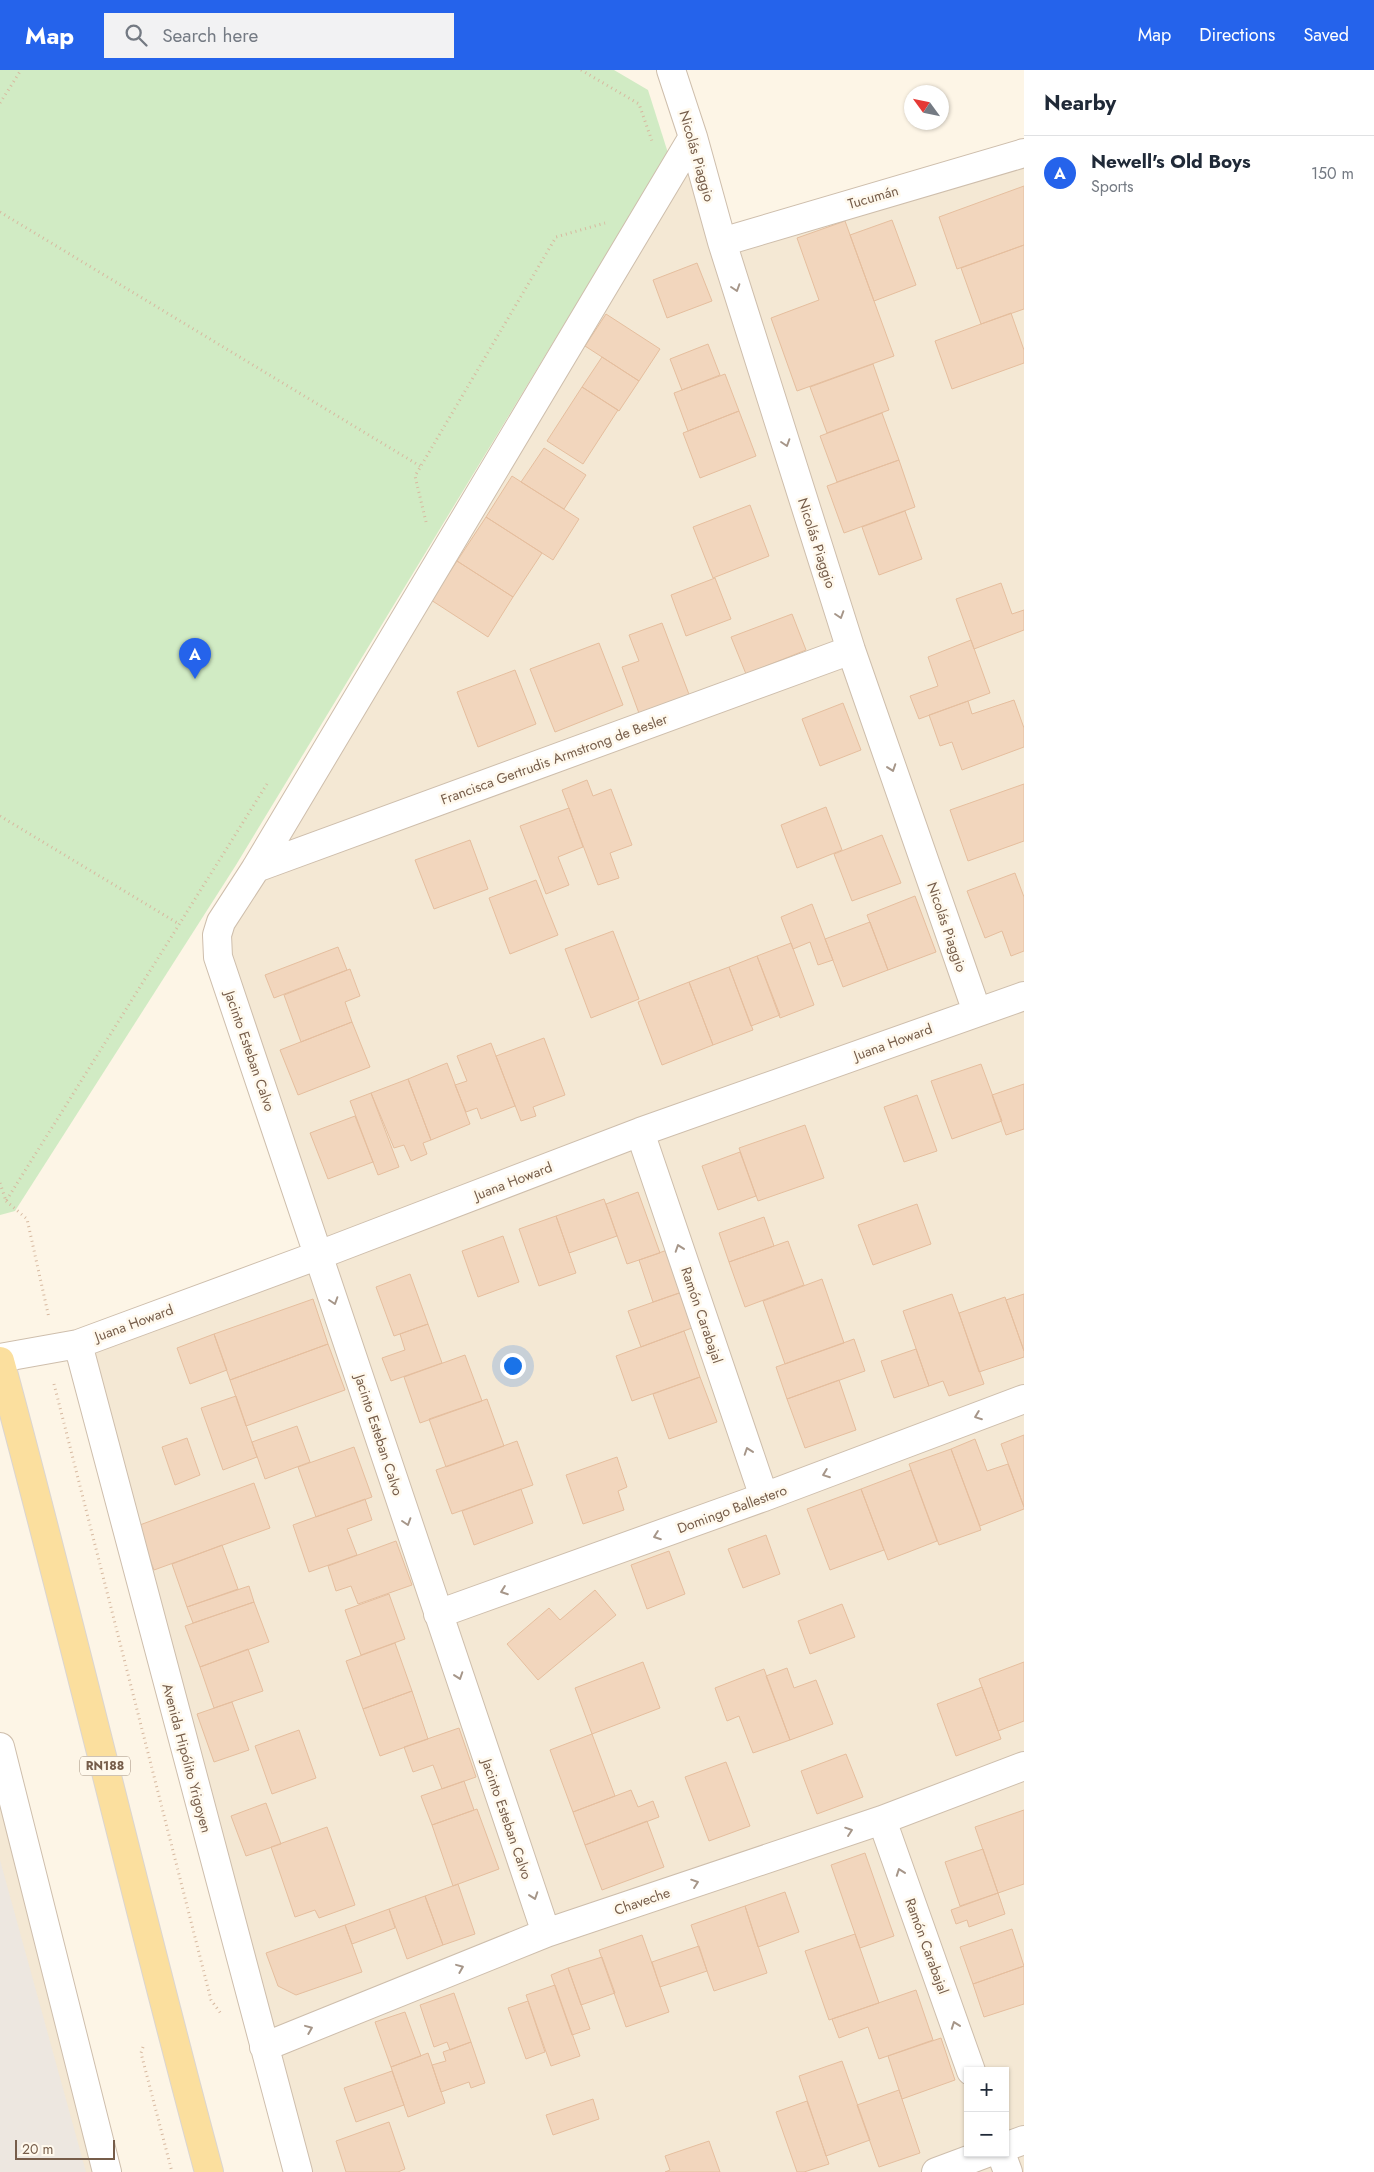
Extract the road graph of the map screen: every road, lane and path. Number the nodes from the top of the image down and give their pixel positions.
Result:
1 (20, 70) edge
2 (581, 70) edge
3 (670, 70) edge
4 (0, 103) edge
5 (693, 137) junction
6 (656, 151) dead end
7 (1024, 153) edge
8 (0, 212) edge
9 (607, 222) dead end
10 (722, 242) junction
11 (420, 466) junction
12 (428, 527) dead end
13 (851, 650) junction
14 (269, 781) dead end
15 (0, 816) edge
16 (256, 868) junction
17 (179, 924) junction
18 (1024, 996) edge
19 (977, 1012) junction
20 (640, 1132) junction
21 (0, 1183) edge
22 (319, 1255) junction
23 (78, 1344) junction
24 (0, 1360) edge
25 (1024, 1399) edge
26 (764, 1498) junction
27 (438, 1614) junction
28 (0, 1747) edge
29 (1024, 1766) edge
30 (882, 1820) junction
31 (546, 1934) junction
32 (264, 2047) junction
33 (970, 2067) edge
34 (1024, 2140) edge
35 (1009, 2146) edge
36 (976, 2157) edge
37 (1002, 2157) edge
38 (106, 2172) edge
39 (209, 2172) edge
40 (298, 2172) edge
41 (936, 2172) edge
42 (1008, 2172) edge

1 - 4 path
2 - 6 path
3 - 5 street, Nicolás Piaggio
5 - 10 street, Nicolás Piaggio
5 - 16 street
7 - 10 street, Tucumán
8 - 11 path
9 - 11 path
10 -> 13 street, Nicolás Piaggio
11 - 12 path
13 - 16 street, Francisca Gertrudis Armstrong de Besler
13 -> 19 street, Nicolás Piaggio
14 - 17 path
15 - 17 path
16 - 22 street, Jacinto Esteban Calvo
17 - 21 path
18 - 19 street, Juana Howard
19 - 20 street, Juana Howard
20 - 22 street, Juana Howard
26 -> 20 street, Ramón Carabajal
22 - 23 street, Juana Howard
22 -> 27 street, Jacinto Esteban Calvo
23 - 24 street, Juana Howard
23 - 32 street, Avenida Hipólito Yrigoyen
24 - 39 main road, RN188
25 -> 26 street, Domingo Ballestero
26 -> 27 street, Domingo Ballestero
27 -> 31 street, Jacinto Esteban Calvo
28 - 38 street
29 - 30 street, Chaveche
31 -> 30 street, Chaveche
33 -> 30 street, Ramón Carabajal
32 -> 31 street, Chaveche
32 - 40 street, Avenida Hipólito Yrigoyen
34 - 35 street
36 - 41 street
37 - 42 street

